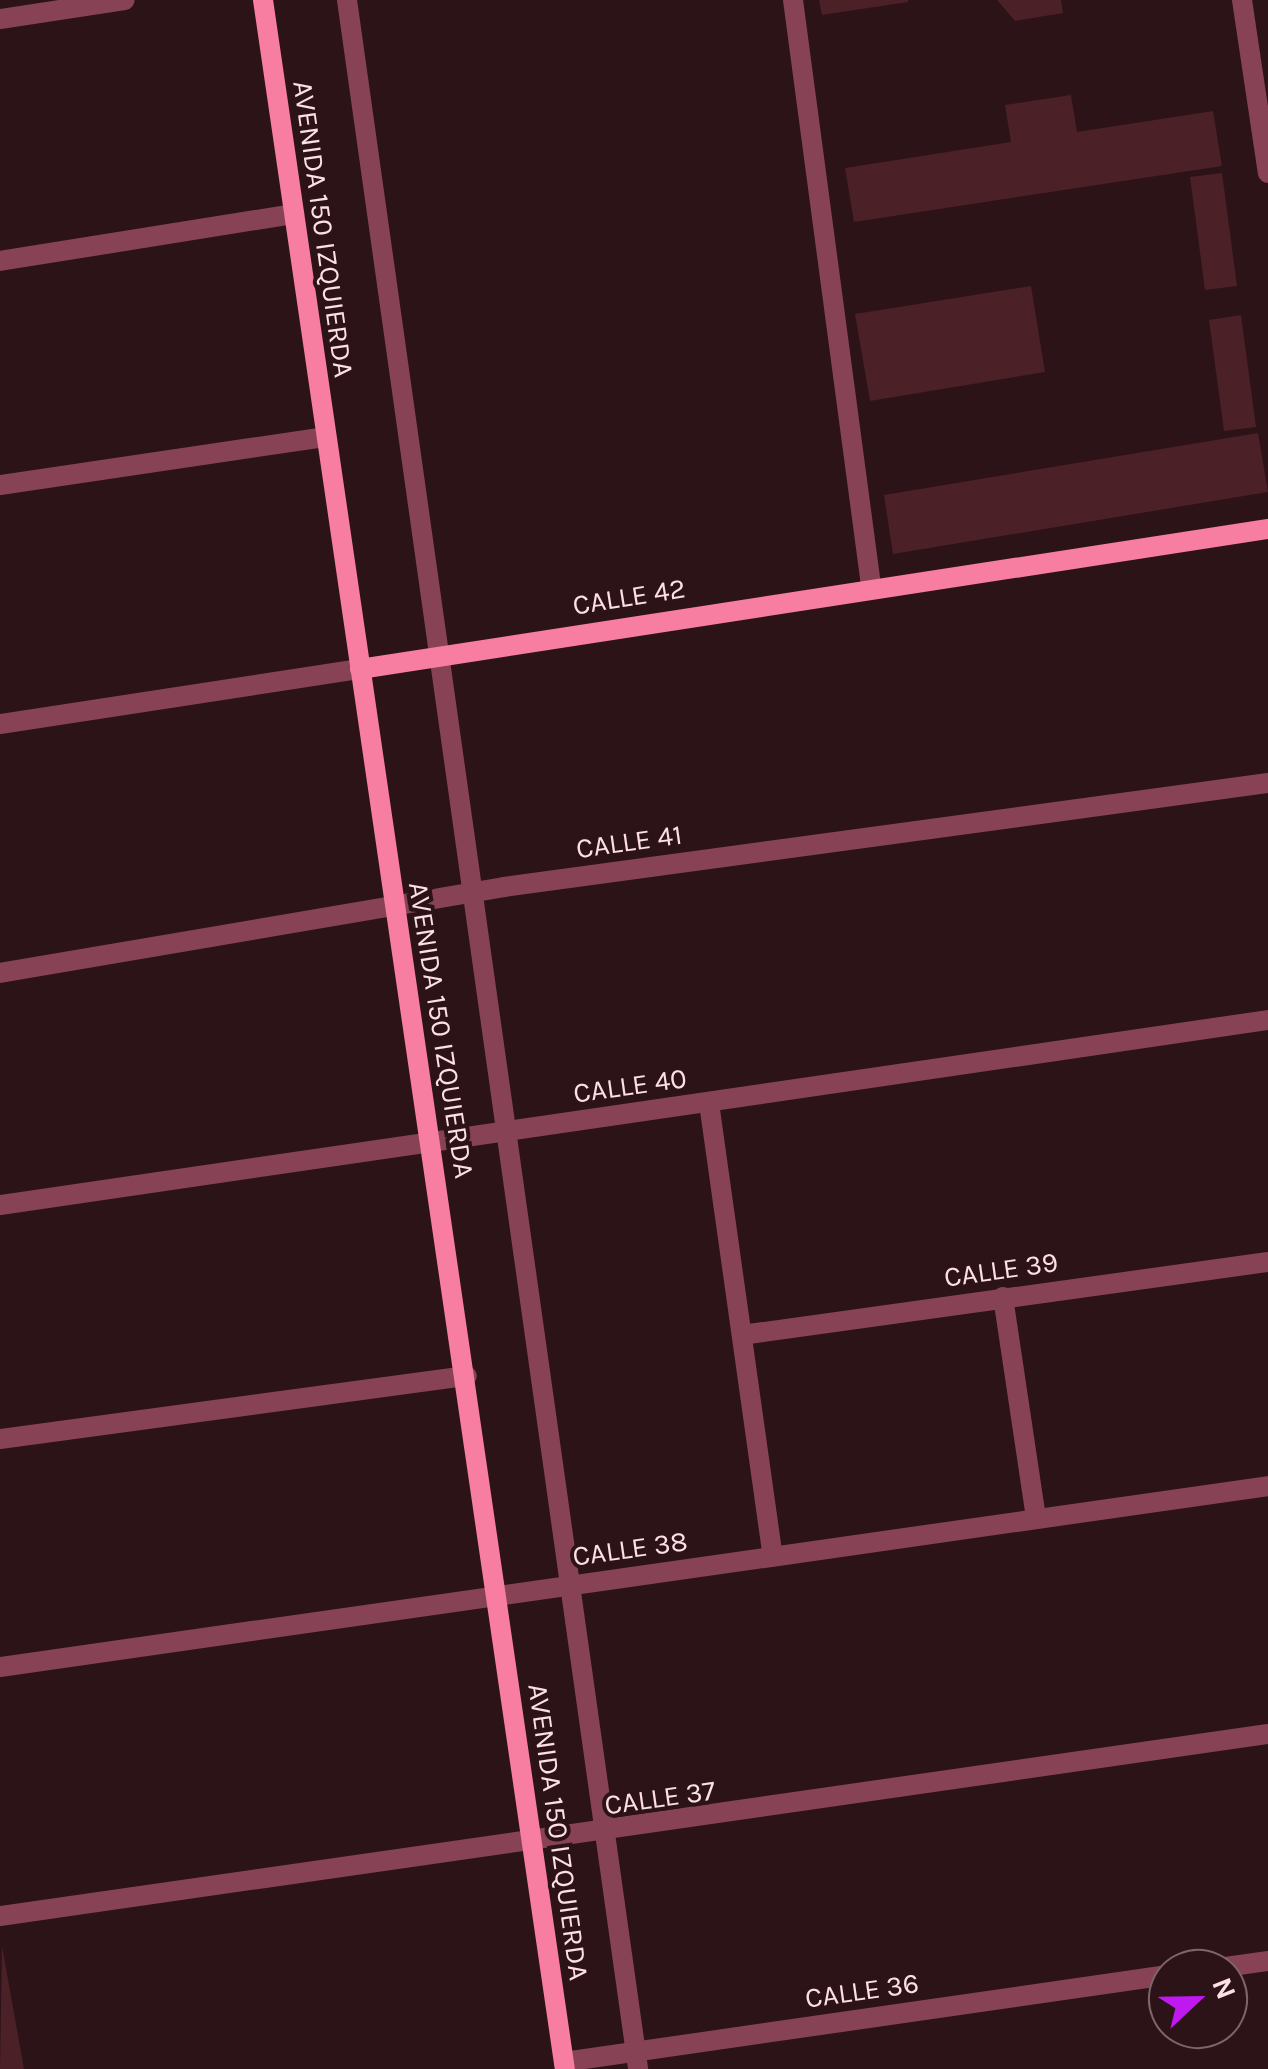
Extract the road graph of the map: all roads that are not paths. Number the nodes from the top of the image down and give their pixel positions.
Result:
1 (125, 0) edge
2 (262, 0) edge
3 (347, 0) edge
4 (793, 0) edge
5 (1242, 0) edge
6 (0, 18) edge
7 (1260, 66) edge
8 (1268, 173) edge
9 (294, 214) junction
10 (0, 261) edge
11 (324, 437) junction
12 (0, 486) edge
13 (1268, 529) edge
14 (871, 585) junction
15 (436, 657) junction
16 (360, 670) junction
17 (0, 724) edge
18 (1268, 783) edge
19 (474, 893) junction
20 (393, 911) junction
21 (0, 972) edge
22 (1268, 1020) edge
23 (709, 1103) junction
24 (514, 1131) junction
25 (432, 1142) junction
26 (0, 1205) edge
27 (1268, 1262) edge
28 (1004, 1297) junction
29 (742, 1335) junction
30 (467, 1376) junction
31 (0, 1439) edge
32 (1268, 1486) edge
33 (1036, 1519) junction
34 (773, 1557) junction
35 (571, 1586) junction
36 (495, 1596) junction
37 (0, 1667) edge
38 (1268, 1734) edge
39 (607, 1833) junction
40 (532, 1845) junction
41 (0, 1916) edge
42 (1148, 1978) edge
43 (638, 2060) edge
44 (564, 2065) edge

1 - 6 street
2 - 9 street, AVENIDA 150 IZQUIERDA
3 - 15 street, AVENIDA 150 IZQUIERDA
4 - 14 street
5 - 7 street
7 - 8 street
9 - 10 street
9 - 11 street, AVENIDA 150 IZQUIERDA
11 - 12 street
11 - 16 street, AVENIDA 150 IZQUIERDA
13 - 14 street, CALLE 42
14 - 15 street, CALLE 42
15 - 16 street, CALLE 42
15 - 19 street, AVENIDA 150 IZQUIERDA
16 - 17 street, CALLE 42
16 - 20 street, AVENIDA 150 IZQUIERDA
18 - 19 street, CALLE 41
19 - 20 street, CALLE 41
19 - 24 street, AVENIDA 150 IZQUIERDA
20 - 21 street, CALLE 41
20 - 25 street, AVENIDA 150 IZQUIERDA
22 - 23 street, CALLE 40
23 - 24 street, CALLE 40
23 - 29 street
24 - 25 street, CALLE 40
24 - 35 street, AVENIDA 150 IZQUIERDA
25 - 26 street, CALLE 40
25 - 30 street, AVENIDA 150 IZQUIERDA
27 - 28 street, CALLE 39
28 - 29 street, CALLE 39
28 - 33 street
29 - 34 street
30 - 31 street
30 - 36 street, AVENIDA 150 IZQUIERDA
32 - 33 street, CALLE 38
33 - 34 street, CALLE 38
34 - 35 street, CALLE 38
35 - 36 street, CALLE 38
35 - 39 street, AVENIDA 150 IZQUIERDA
36 - 37 street, CALLE 38
36 - 40 street, AVENIDA 150 IZQUIERDA
38 - 39 street, CALLE 37
39 - 40 street, CALLE 37
39 - 43 street, AVENIDA 150 IZQUIERDA
40 - 41 street, CALLE 37
40 - 44 street, AVENIDA 150 IZQUIERDA
42 - 43 street, CALLE 36
43 - 44 street, CALLE 36

